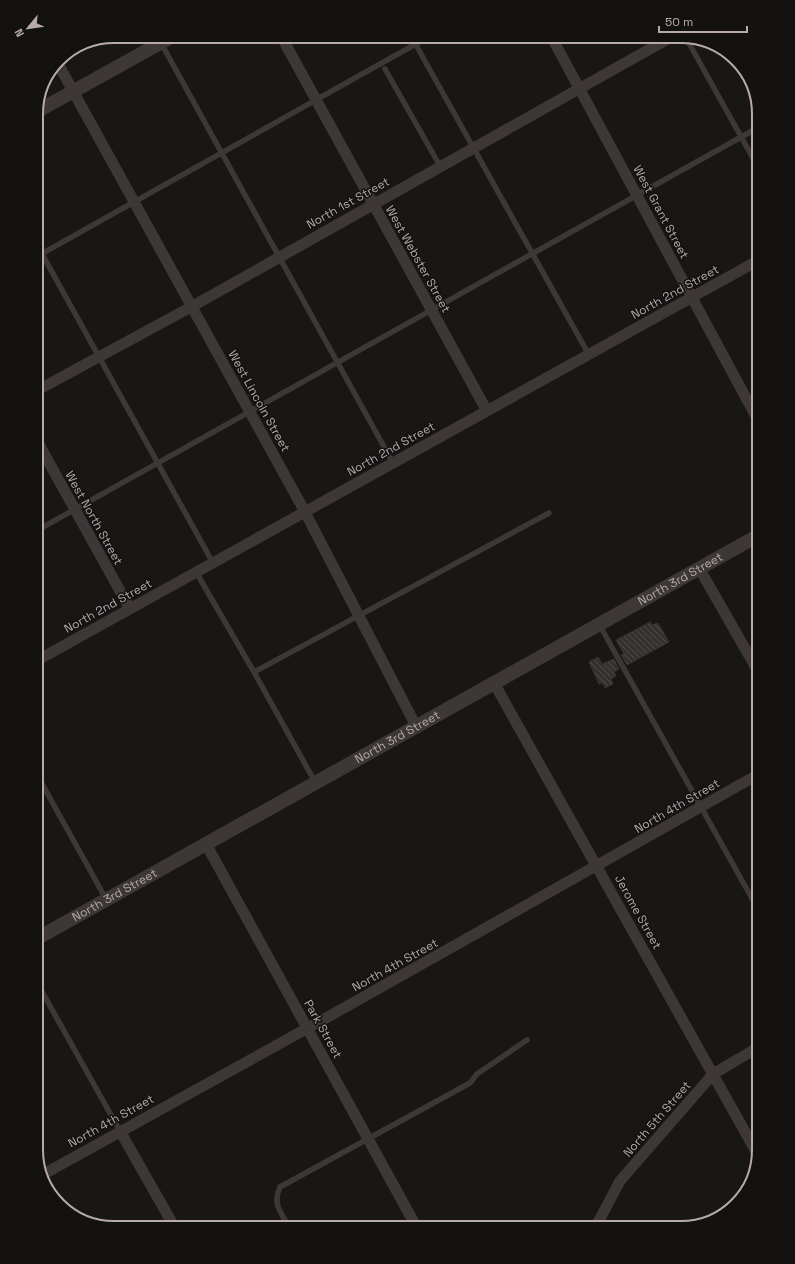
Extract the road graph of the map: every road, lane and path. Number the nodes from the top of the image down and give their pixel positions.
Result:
1 (160, 43) edge
2 (169, 43) edge
3 (285, 43) edge
4 (555, 43) edge
5 (660, 43) edge
6 (689, 43) edge
7 (416, 44) joint
8 (60, 69) edge
9 (385, 69) dead end
10 (579, 88) junction
11 (73, 92) junction
12 (316, 100) junction
13 (43, 108) edge
14 (752, 131) edge
15 (742, 137) junction
16 (474, 148) junction
17 (222, 152) junction
18 (752, 156) edge
19 (440, 166) junction
20 (637, 196) junction
21 (133, 201) junction
22 (373, 204) junction
23 (43, 252) edge
24 (533, 254) junction
25 (43, 255) edge
26 (280, 257) junction
27 (752, 264) edge
28 (692, 298) junction
29 (191, 306) junction
30 (432, 311) junction
31 (589, 355) junction
32 (99, 357) junction
33 (338, 363) junction
34 (43, 387) edge
35 (752, 399) edge
36 (249, 411) junction
37 (487, 411) junction
38 (43, 452) edge
39 (157, 463) junction
40 (393, 463) junction
41 (75, 509) junction
42 (305, 512) junction
43 (549, 513) dead end
44 (43, 527) edge
45 (752, 539) edge
46 (213, 563) junction
47 (699, 568) junction
48 (196, 572) junction
49 (130, 609) junction
50 (359, 616) junction
51 (599, 624) junction
52 (43, 657) edge
53 (752, 661) edge
54 (254, 672) junction
55 (494, 683) junction
56 (416, 726) junction
57 (752, 778) edge
58 (315, 783) junction
59 (43, 786) edge
60 (701, 807) junction
61 (206, 844) junction
62 (597, 867) junction
63 (752, 898) edge
64 (106, 899) junction
65 (43, 935) edge
66 (43, 993) edge
67 (308, 1028) junction
68 (527, 1040) dead end
69 (752, 1051) edge
70 (713, 1074) junction
71 (120, 1130) junction
72 (369, 1139) junction
73 (752, 1144) edge
74 (47, 1172) edge
75 (171, 1221) edge
76 (286, 1221) edge
77 (413, 1221) edge
78 (599, 1221) edge

1 - 11 street
2 - 17 lane
3 - 12 street, West Webster Street
4 - 10 street, West Grant Street
5 - 10 street, North 1st Street
6 - 15 lane
7 - 12 lane
7 - 16 lane
8 - 11 street, West Lincoln Street
9 - 19 lane
10 - 16 street, North 1st Street
10 - 20 street, West Grant Street
11 - 13 street
11 - 21 street, West Lincoln Street
12 - 17 lane
12 - 22 street, West Webster Street
14 - 15 lane
15 - 18 lane
15 - 20 lane
16 - 19 street, North 1st Street
16 - 24 lane
17 - 21 lane
17 - 26 lane
19 - 22 street, North 1st Street
20 - 24 lane
20 - 28 street, West Grant Street
21 - 23 lane
21 - 29 street, West Lincoln Street
22 - 26 street, North 1st Street
22 - 30 street, West Webster Street
24 - 30 lane
24 - 31 lane
25 - 32 lane
26 - 29 street, North 1st Street
26 - 33 lane
27 - 28 street, North 2nd Street
28 - 31 street, North 2nd Street
28 - 35 street, West Grant Street
29 - 32 street, North 1st Street
29 - 36 street, West Lincoln Street
30 - 33 lane
30 - 37 street, West Webster Street
31 - 37 street, North 2nd Street
32 - 34 street, North 1st Street
32 - 39 lane
33 - 36 lane
33 - 40 lane
36 - 39 lane
36 - 42 street, West Lincoln Street
37 - 40 street, North 2nd Street
38 - 41 street, West North Street
39 - 41 lane
39 - 46 lane
40 - 42 street, North 2nd Street
41 - 44 lane
41 - 49 street, West North Street
42 - 46 street, North 2nd Street
42 - 50 street, West Lincoln Street
43 - 50 lane
45 - 47 street, North 3rd Street
46 - 48 street, North 2nd Street
47 - 51 street, North 3rd Street
47 - 53 street
48 - 49 street, North 2nd Street
48 - 54 lane
49 - 52 street, North 2nd Street
50 - 54 lane
50 - 56 street, West Lincoln Street
51 - 55 street, North 3rd Street
51 - 60 lane
54 - 58 lane
55 - 56 street, North 3rd Street
55 - 62 street, Jerome Street
56 - 58 street, North 3rd Street
57 - 60 street, North 4th Street
58 - 61 street, North 3rd Street
59 - 64 lane
60 - 62 street, North 4th Street
60 - 63 lane
61 - 64 street, North 3rd Street
61 - 67 street, Park Street
62 - 67 street, North 4th Street
62 - 70 street, Jerome Street
64 - 65 street, North 3rd Street
66 - 71 lane
67 - 71 street, North 4th Street
67 - 72 street, Park Street
68 - 72 lane
69 - 70 street, North 5th Street
70 - 73 street, Jerome Street
70 - 78 street, North 5th Street
71 - 74 street, North 4th Street
71 - 75 street
72 - 76 lane
72 - 77 street, Park Street

